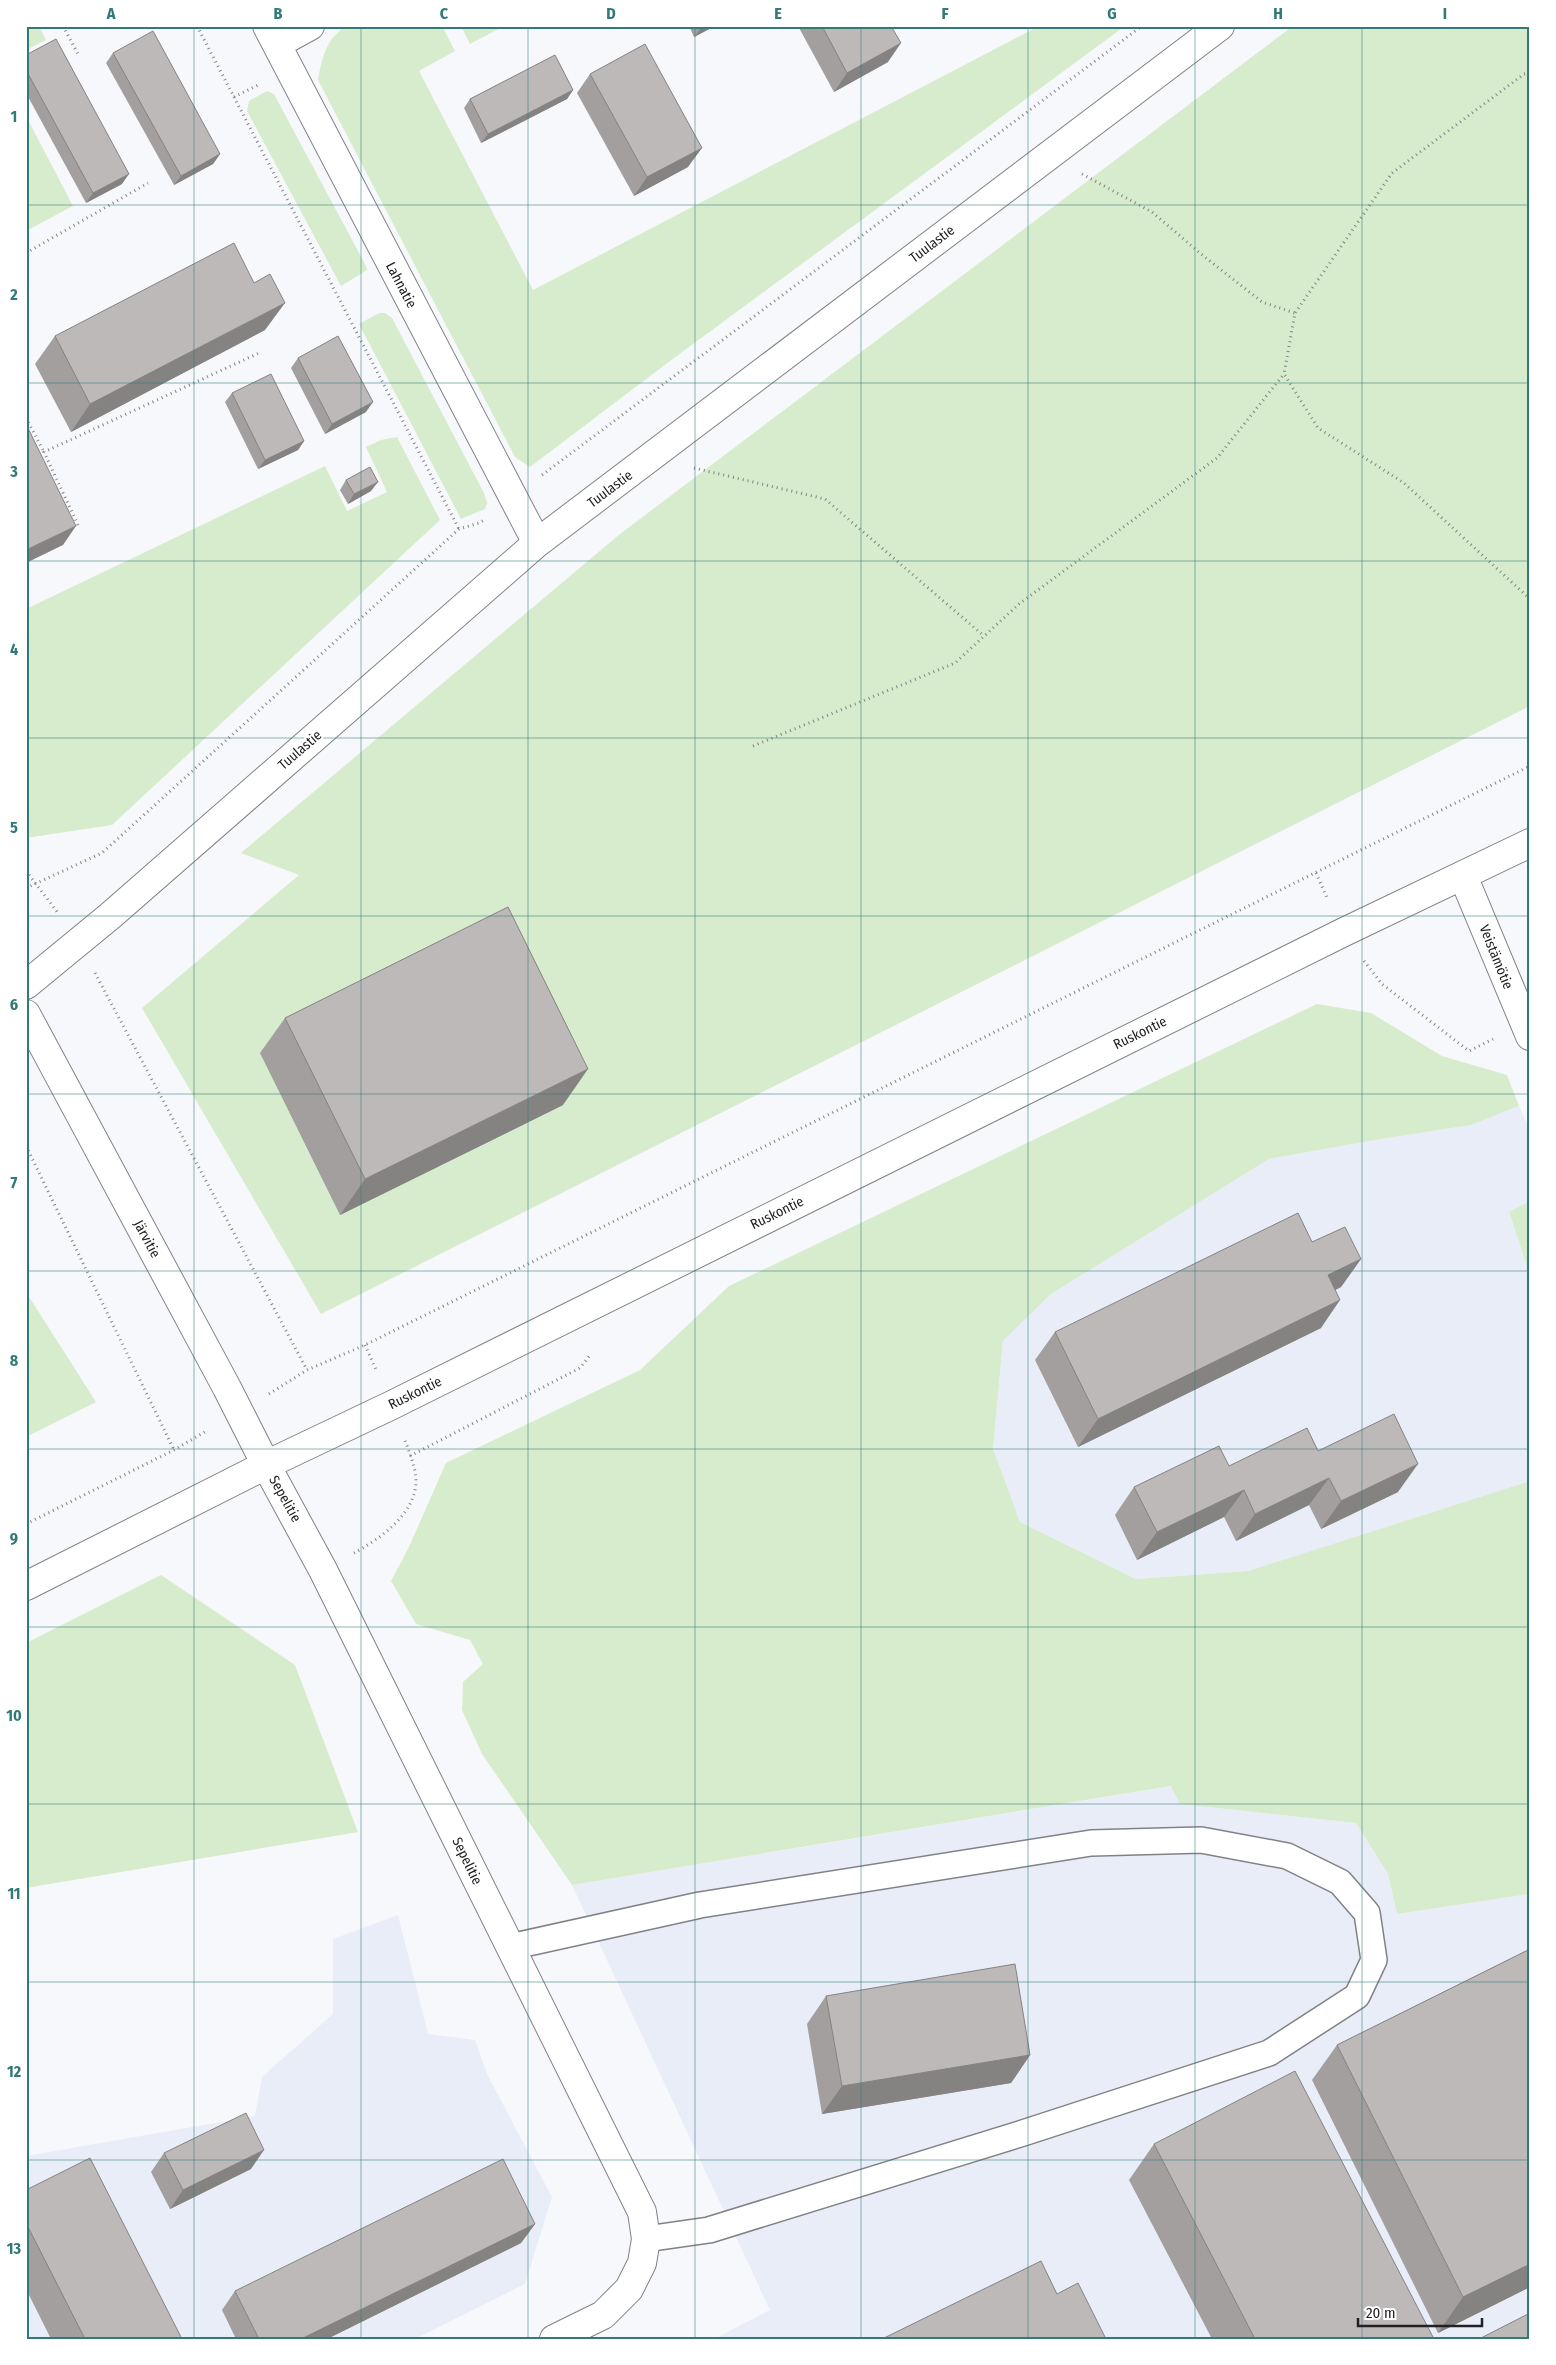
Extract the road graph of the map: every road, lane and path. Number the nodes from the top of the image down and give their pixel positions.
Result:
1 (63, 26) edge
2 (197, 26) edge
3 (310, 26) edge
4 (1142, 26) edge
5 (1220, 26) edge
6 (272, 35) edge
7 (78, 54) dead end
8 (1530, 73) edge
9 (1048, 156) junction
10 (148, 183) dead end
11 (26, 253) edge
12 (1295, 313) junction
13 (259, 353) dead end
14 (1284, 374) junction
15 (26, 418) edge
16 (44, 452) junction
17 (650, 458) junction
18 (512, 497) junction
19 (78, 525) edge
20 (459, 529) junction
21 (537, 543) junction
22 (1530, 600) edge
23 (984, 636) junction
24 (753, 746) dead end
25 (1530, 766) edge
26 (1530, 843) edge
27 (26, 872) edge
28 (1316, 873) junction
29 (1463, 876) junction
30 (36, 883) junction
31 (26, 888) edge
32 (1344, 932) junction
33 (78, 941) junction
34 (26, 984) edge
35 (26, 1014) edge
36 (1527, 1030) edge
37 (26, 1146) edge
38 (365, 1345) junction
39 (591, 1354) dead end
40 (307, 1370) junction
41 (392, 1405) junction
42 (240, 1412) junction
43 (174, 1450) junction
44 (410, 1456) junction
45 (266, 1465) junction
46 (26, 1524) edge
47 (323, 1570) junction
48 (26, 1586) edge
49 (510, 1947) junction
50 (644, 2251) junction
51 (554, 2339) edge

1 - 7 path
2 - 20 path
3 - 6 street
4 - 18 path
5 - 9 street, Tuulastie
6 - 18 street, Lahnatie
8 - 12 path
9 - 12 path
9 - 17 street, Tuulastie
10 - 11 path
12 - 14 path
13 - 16 path
14 - 22 path
14 - 23 path
15 - 16 path
16 - 19 path
17 - 21 street, Tuulastie
17 - 23 path
18 - 20 path
18 - 21 street, Lahnatie
20 - 30 path
21 - 33 street, Tuulastie
23 - 24 path
25 - 28 path
26 - 29 street, Ruskontie
27 - 30 path
28 - 32 path
28 - 38 path
29 - 32 street, Ruskontie
29 - 36 street, Veistämötie
30 - 31 path
30 - 33 path
32 - 36 path
32 - 41 street, Ruskontie
33 - 34 street, Tuulastie
33 - 40 path
35 - 42 street, Järvitie
37 - 43 path
38 - 40 path
38 - 41 path
39 - 44 path
40 - 42 path
41 - 44 path
41 - 45 street, Ruskontie
42 - 43 path
42 - 45 street, Järvitie
43 - 46 path
44 - 47 path
45 - 47 street, Sepelitie
45 - 48 street, Ruskontie
47 - 49 street, Sepelitie
49 - 50 street, Sepelitie
49 - 50 lane
50 - 51 street

